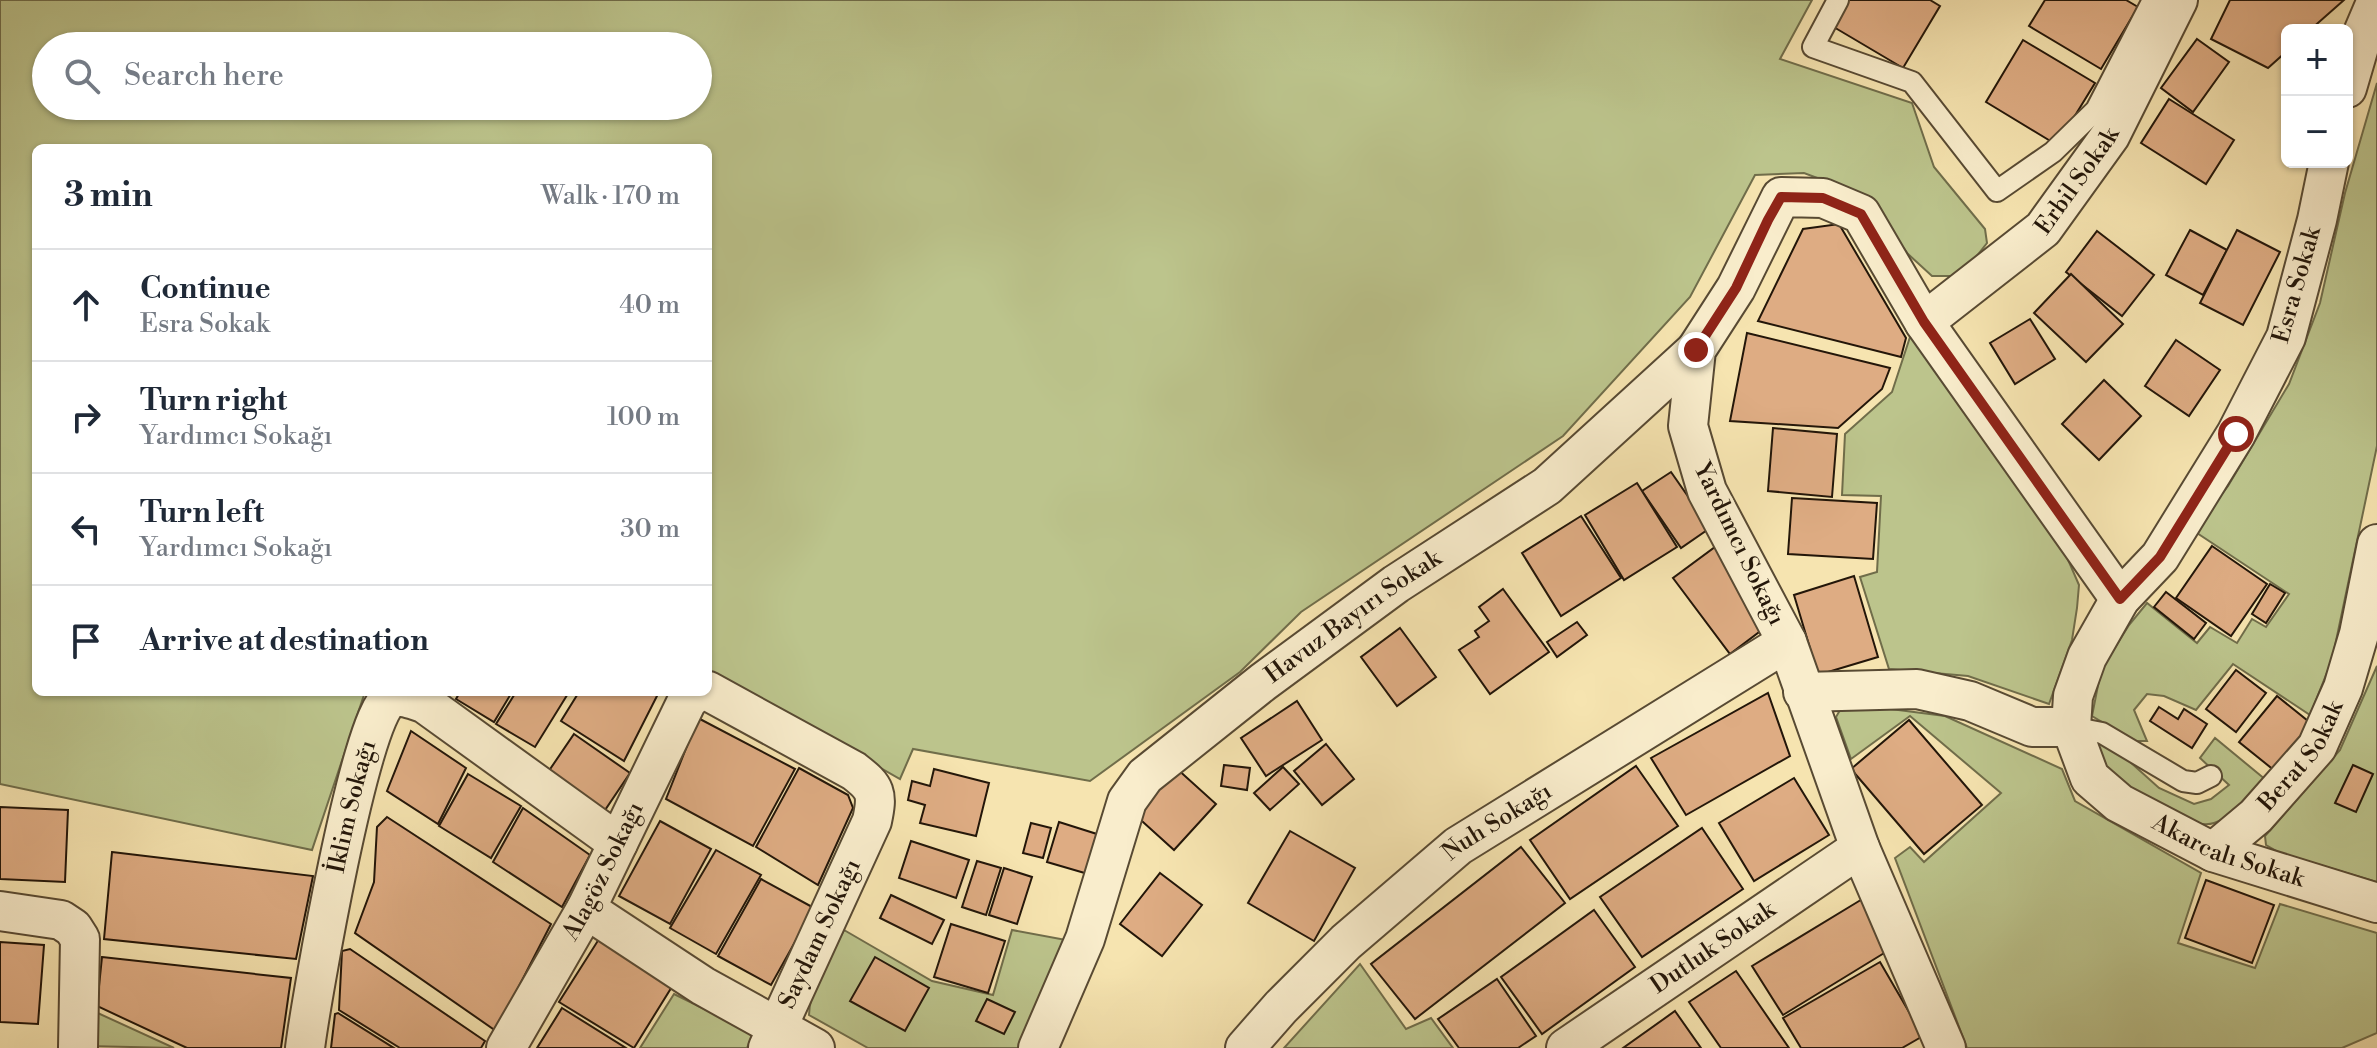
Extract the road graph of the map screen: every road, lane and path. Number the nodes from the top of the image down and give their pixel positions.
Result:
1 (1838, 0) edge
2 (2153, 0) edge
3 (2178, 0) edge
4 (2377, 0) edge
5 (2353, 67) edge
6 (2107, 116) junction
7 (2328, 168) edge
8 (1924, 322) junction
9 (1696, 350) junction
10 (2377, 544) edge
11 (2120, 599) junction
12 (1787, 642) junction
13 (1803, 692) junction
14 (712, 693) edge
15 (692, 696) edge
16 (2071, 727) junction
17 (2211, 776) dead end
18 (2090, 778) joint
19 (618, 843) junction
20 (1860, 848) junction
21 (2213, 852) junction
22 (2377, 903) edge
23 (586, 909) junction
24 (0, 911) edge
25 (773, 1038) edge
26 (78, 1048) edge
27 (305, 1048) edge
28 (506, 1048) edge
29 (815, 1048) edge
30 (1038, 1048) edge
31 (1245, 1048) edge
32 (1566, 1048) edge
33 (1946, 1048) edge

1 - 6 lane
2 - 6 lane
3 - 6 street, Erbil Sokak
4 - 5 street
6 - 8 street, Erbil Sokak
7 - 11 street, Esra Sokak
8 - 9 street, Yardımcı Sokağı
8 - 11 street, Yardımcı Sokağı
9 - 12 street, Yardımcı Sokağı
9 - 30 street, Havuz Bayırı Sokak
10 - 21 street, Berat Sokak
11 - 16 street, Esra Sokak
12 - 13 street, Yardımcı Sokağı
12 - 31 street, Nuh Sokağı
13 - 16 street
13 - 20 street, Yardımcı Sokağı
14 - 25 street, Saydam Sokağı
15 - 19 street, Alagöz Sokağı
16 - 17 lane
16 - 18 street, Esra Sokak
18 - 21 street, Akarcalı Sokak
19 - 23 street, Alagöz Sokağı
19 - 27 street, İklim Sokağı
20 - 32 street, Dutluk Sokak
20 - 33 street, Yardımcı Sokağı
21 - 22 street, Akarcalı Sokak
23 - 25 street
23 - 28 street, Alagöz Sokağı
24 - 26 street
25 - 29 street

